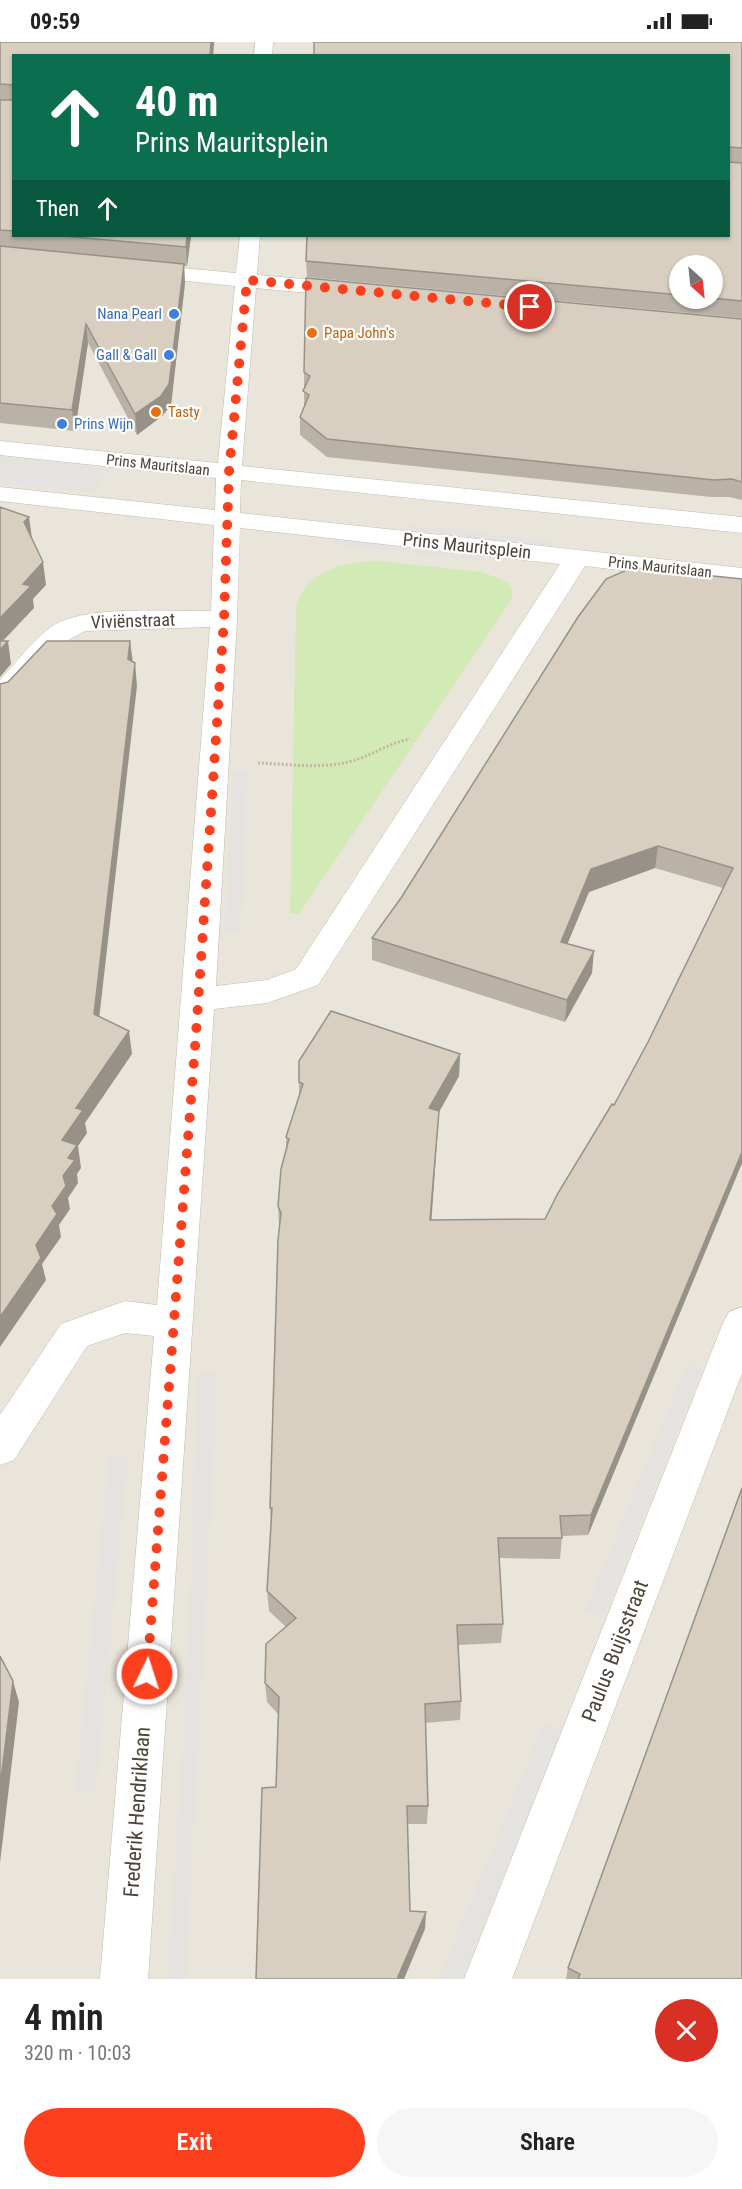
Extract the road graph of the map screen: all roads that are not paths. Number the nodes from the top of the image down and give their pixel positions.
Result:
1 (250, 237) edge
2 (119, 268) edge
3 (247, 280) junction
4 (376, 292) edge
5 (0, 448) edge
6 (229, 472) junction
7 (0, 494) edge
8 (226, 519) junction
9 (742, 525) edge
10 (578, 558) junction
11 (742, 576) edge
12 (224, 619) junction
13 (0, 697) edge
14 (198, 998) junction
15 (174, 1322) junction
16 (742, 1323) edge
17 (0, 1448) edge
18 (124, 1979) edge
19 (488, 1979) edge

1 - 3 street
2 - 3 street
3 - 4 street
3 - 6 street
5 - 6 street, Prins Mauritslaan
6 - 8 street
6 - 9 street, Prins Mauritslaan
7 - 8 street
8 - 10 street, Prins Mauritsplein
8 - 12 street
10 - 11 street, Prins Mauritslaan
10 - 14 street
12 - 13 street, Viviënstraat
12 - 14 street
14 - 15 street
15 - 17 street
15 - 18 street, Frederik Hendriklaan
16 - 19 street, Paulus Buijsstraat

